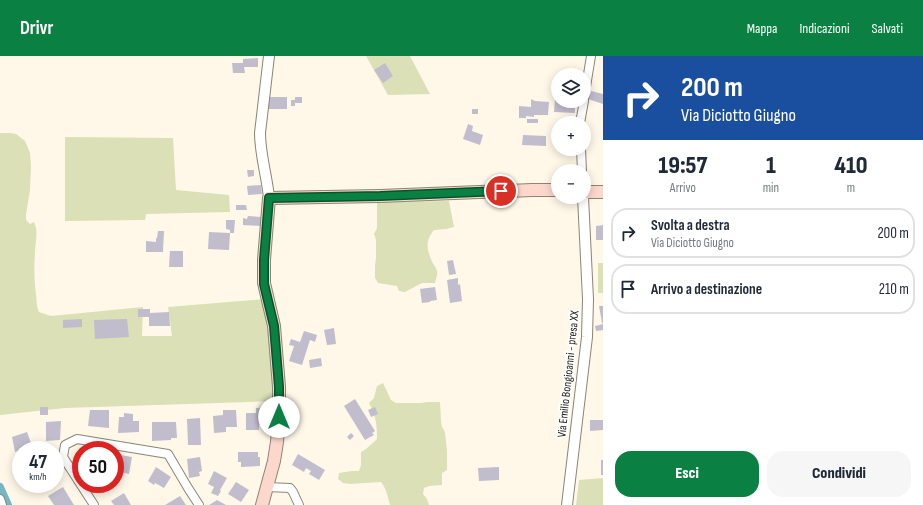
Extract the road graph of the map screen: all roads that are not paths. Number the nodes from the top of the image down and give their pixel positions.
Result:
1 (269, 56) edge
2 (591, 56) edge
3 (589, 68) edge
4 (551, 190) edge
5 (591, 192) edge
6 (603, 192) edge
7 (269, 198) junction
8 (583, 204) edge
9 (267, 487) junction
10 (0, 499) edge
11 (2, 505) edge
12 (94, 505) edge
13 (199, 505) edge
14 (262, 505) edge
15 (299, 505) edge
16 (567, 505) edge

1 - 7 street
2 - 3 street
4 - 7 main road
5 - 6 main road
7 - 9 main road
8 - 16 street, Via Emilio Bongioanni - presa XX
9 - 14 main road
9 - 15 street
10 - 11 street
12 - 13 street

